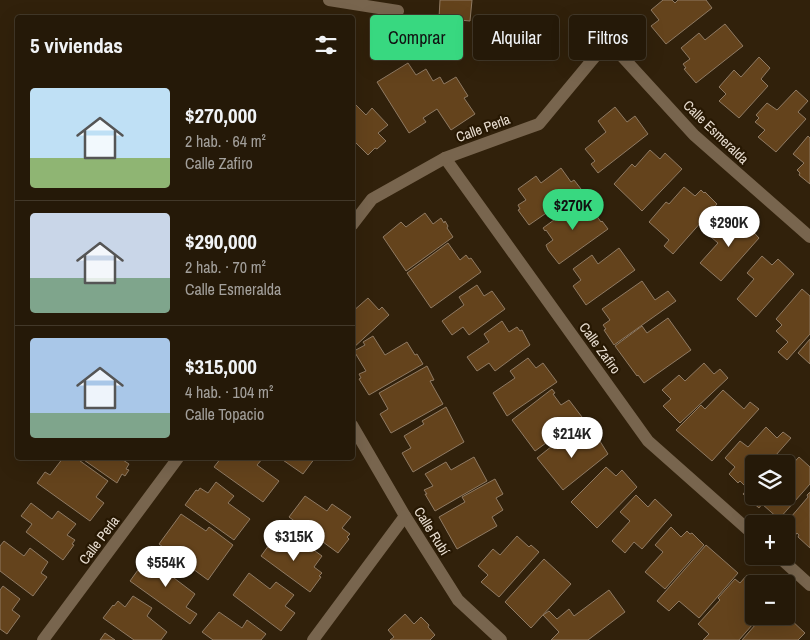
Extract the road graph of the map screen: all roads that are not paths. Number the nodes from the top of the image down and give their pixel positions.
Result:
1 (329, 0) edge
2 (398, 11) dead end
3 (592, 60) edge
4 (626, 60) edge
5 (445, 158) junction
6 (355, 221) edge
7 (810, 237) edge
8 (355, 430) edge
9 (177, 460) edge
10 (405, 516) junction
11 (745, 527) edge
12 (788, 565) edge
13 (810, 585) edge
14 (43, 640) edge
15 (314, 640) edge
16 (501, 640) edge

1 - 2 street
3 - 5 street, Calle Perla
4 - 7 street, Calle Esmeralda
5 - 6 street, Calle Perla
5 - 11 street, Calle Zafiro
8 - 10 street, Calle Rubí
9 - 14 street, Calle Perla
10 - 15 street
10 - 16 street, Calle Rubí
12 - 13 street

